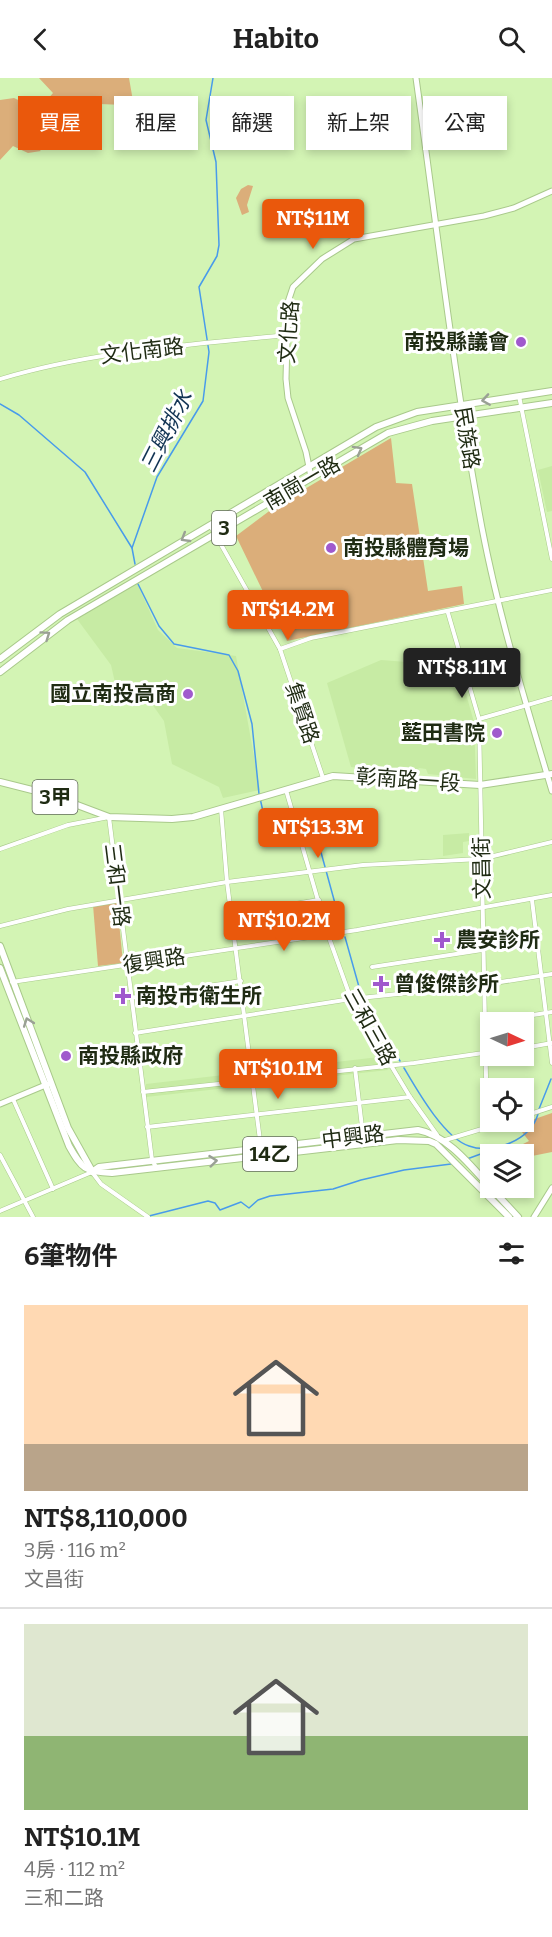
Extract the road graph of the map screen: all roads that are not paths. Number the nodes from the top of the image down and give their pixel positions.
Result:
1 (416, 78) edge
2 (552, 191) edge
3 (437, 223) junction
4 (286, 335) junction
5 (0, 380) edge
6 (552, 391) edge
7 (519, 395) junction
8 (552, 403) edge
9 (462, 404) junction
10 (520, 406) junction
11 (463, 416) junction
12 (308, 465) junction
13 (311, 477) junction
14 (209, 523) junction
15 (215, 533) junction
16 (552, 559) edge
17 (552, 590) edge
18 (498, 603) junction
19 (448, 613) junction
20 (280, 649) junction
21 (0, 659) edge
22 (0, 672) edge
23 (552, 698) edge
24 (527, 705) junction
25 (479, 719) junction
26 (550, 775) edge
27 (323, 778) junction
28 (0, 782) edge
29 (480, 785) junction
30 (286, 789) junction
31 (552, 791) edge
32 (221, 809) junction
33 (109, 817) junction
34 (552, 842) edge
35 (0, 849) edge
36 (481, 860) junction
37 (310, 870) junction
38 (227, 882) junction
39 (552, 895) edge
40 (119, 899) junction
41 (319, 900) junction
42 (532, 900) junction
43 (482, 909) junction
44 (233, 914) junction
45 (0, 926) edge
46 (328, 935) junction
47 (0, 946) edge
48 (237, 948) junction
49 (483, 950) junction
50 (128, 965) junction
51 (372, 967) dead end
52 (0, 968) edge
53 (552, 974) edge
54 (543, 976) junction
55 (241, 981) junction
56 (13, 982) junction
57 (5, 984) junction
58 (482, 985) junction
59 (130, 998) junction
60 (351, 999) junction
61 (483, 1012) edge
62 (552, 1012) edge
63 (546, 1013) junction
64 (534, 1015) edge
65 (245, 1016) junction
66 (135, 1032) junction
67 (550, 1044) edge
68 (534, 1046) edge
69 (480, 1054) edge
70 (552, 1063) edge
71 (390, 1065) junction
72 (355, 1068) junction
73 (254, 1080) junction
74 (48, 1084) junction
75 (142, 1092) junction
76 (410, 1097) junction
77 (13, 1098) junction
78 (359, 1101) junction
79 (0, 1104) edge
80 (552, 1107) edge
81 (534, 1113) edge
82 (258, 1114) junction
83 (147, 1127) junction
84 (480, 1129) edge
85 (397, 1132) junction
86 (363, 1140) junction
87 (398, 1140) junction
88 (429, 1141) junction
89 (441, 1142) junction
90 (262, 1148) junction
91 (445, 1150) junction
92 (0, 1155) edge
93 (191, 1156) junction
94 (262, 1156) junction
95 (152, 1160) junction
96 (460, 1161) junction
97 (192, 1163) junction
98 (156, 1167) junction
99 (92, 1172) junction
100 (7, 1173) junction
101 (0, 1176) edge
102 (480, 1178) edge
103 (552, 1188) edge
104 (52, 1190) junction
105 (500, 1198) edge
106 (23, 1202) junction
107 (0, 1211) edge
108 (33, 1217) edge
109 (148, 1217) edge
110 (509, 1217) edge
111 (518, 1217) edge
112 (534, 1217) edge

1 - 3 main road, 民族路
2 - 3 main road, 文化路
3 - 4 main road, 文化路
3 - 9 main road, 民族路
4 - 5 street, 文化南路
4 - 12 main road, 文化路
6 - 7 main road, 3
7 -> 9 main road, 3
7 - 10 street
8 - 10 main road, 3
9 - 11 main road, 民族路
9 - 12 main road, 南崗一路 / 3
10 - 11 main road, 3
10 - 16 street
13 -> 11 main road, 南崗一路 / 3
11 - 18 main road, 民族路
12 - 13 main road, 文化路
12 - 14 main road, 南崗一路 / 3
13 - 15 main road, 南崗一路 / 3
14 - 15 street, 集賢路
14 -> 21 main road, 南崗一路 / 3
15 - 20 street, 集賢路
22 -> 15 main road, 南崗一路 / 3
17 - 18 street
18 - 19 street
18 - 24 main road, 民族路
19 - 20 street
19 - 25 street, 文昌街
20 - 27 street, 集賢路
23 - 24 street
24 - 25 street
24 - 26 main road, 民族路
25 - 29 street, 文昌街
26 - 29 main road, 彰南路一段 / 3甲
26 - 31 main road, 民族路
27 - 29 main road, 彰南路一段 / 3甲
27 - 30 main road, 彰南路一段 / 3甲
28 - 33 main road, 3甲
29 - 36 street, 文昌街
30 - 32 main road, 彰南路一段 / 3甲
30 - 37 street, 三和三路
32 - 33 main road, 3甲
32 - 38 street
33 - 35 street
33 - 40 street, 三和一路
34 - 36 street
36 - 37 street
36 - 43 street, 文昌街
37 - 38 street
37 - 41 street, 三和三路
38 - 40 street
38 - 44 street
39 - 42 street, 復興路
40 - 45 street
40 - 50 street, 三和一路
41 - 44 street
41 - 46 street, 三和三路
42 - 43 street, 復興路
42 - 54 street
43 - 46 street, 復興路
43 - 49 street, 文昌街
44 - 48 street
46 - 48 street, 復興路
46 - 60 street, 三和三路
47 - 56 main road
48 - 50 street, 復興路
48 - 55 street
49 - 51 street
49 - 58 street, 文昌街
50 - 56 street, 復興路
50 - 59 street, 三和一路
52 - 57 main road
53 - 54 street
54 - 58 street
54 - 63 street
55 - 59 street
55 - 65 street
56 - 57 street, 復興路
74 -> 56 main road
57 - 74 main road
58 - 60 street
58 - 61 street, 文昌街
59 - 66 street, 三和一路
60 - 65 street
60 - 71 street, 三和三路
62 - 63 street
63 - 64 street
63 - 67 street
65 - 66 street
65 - 73 street
66 - 75 street, 三和一路
67 - 68 street
67 - 70 street
69 - 71 street
71 - 72 street
71 - 76 street, 三和三路
72 - 73 street
72 - 78 street
73 - 75 street
73 - 82 street
74 - 77 main road
74 - 99 main road
75 - 83 street, 三和一路
76 - 78 street
76 - 89 street, 三和三路
77 - 79 main road
77 - 104 street
78 - 82 street
78 - 86 street
80 - 81 street
82 - 83 street
82 - 90 street
83 - 95 street, 三和一路
84 - 89 street
85 - 86 main road, 中興路 / 14乙
85 - 87 main road
85 - 89 main road, 中興路 / 14乙
86 - 87 main road, 中興路 / 14乙
86 - 90 main road, 中興路 / 14乙
86 - 94 main road, 中興路 / 14乙
87 - 88 main road, 中興路 / 14乙
88 - 89 street
88 - 91 main road, 中興路 / 14乙
89 - 91 street, 三和三路
89 - 96 main road, 中興路 / 14乙
90 - 93 main road, 中興路 / 14乙
90 - 94 street
91 - 96 main road, 中興路 / 14乙
92 - 100 street
93 - 95 main road, 中興路 / 14乙
93 - 97 main road
97 -> 94 main road, 中興路 / 14乙
95 - 98 street, 三和一路
95 - 99 main road, 中興路 / 14乙
96 - 102 main road, 中興路 / 14乙
96 - 110 main road, 中興路 / 14乙
97 - 98 main road, 中興路 / 14乙
98 - 99 main road, 中興路 / 14乙
99 - 104 street
99 - 109 street
100 - 101 street
100 - 106 street
103 - 112 main road
104 - 106 street
105 - 111 main road, 中興路 / 14乙
106 - 107 street
106 - 108 street

